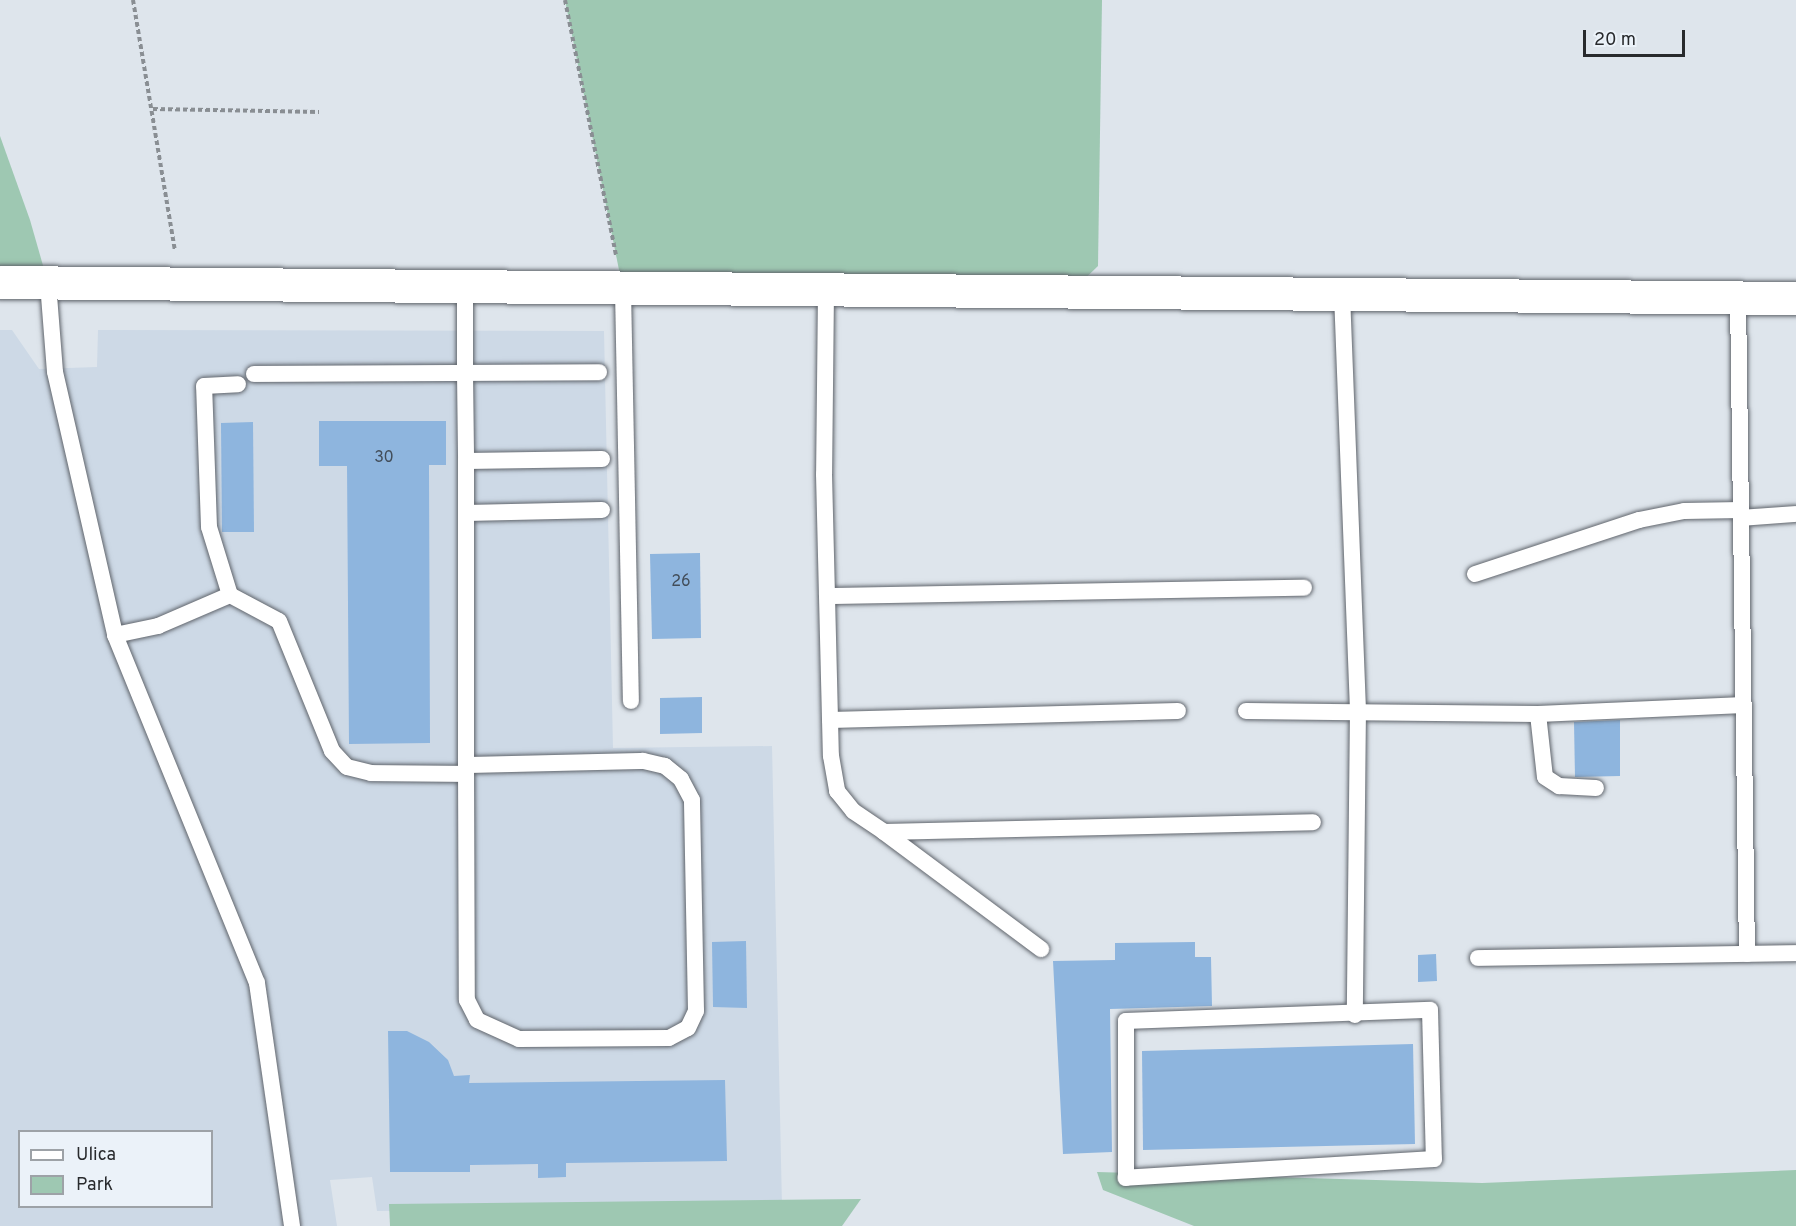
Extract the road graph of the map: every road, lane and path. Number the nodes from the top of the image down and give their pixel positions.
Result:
1 (133, 0) edge
2 (565, 0) edge
3 (153, 108) junction
4 (319, 112) dead end
5 (0, 282) edge
6 (48, 282) junction
7 (180, 285) junction
8 (465, 289) junction
9 (623, 290) junction
10 (826, 291) junction
11 (1342, 294) junction
12 (1738, 297) junction
13 (1796, 298) edge
14 (599, 372) dead end
15 (465, 373) junction
16 (254, 374) dead end
17 (238, 384) dead end
18 (602, 459) dead end
19 (466, 461) junction
20 (602, 510) dead end
21 (466, 513) junction
22 (1741, 514) junction
23 (1796, 514) edge
24 (1475, 574) dead end
25 (1304, 588) dead end
26 (230, 595) junction
27 (827, 596) junction
28 (115, 635) junction
29 (631, 701) dead end
30 (1744, 705) junction
31 (1358, 708) junction
32 (1178, 711) dead end
33 (1246, 711) dead end
34 (1538, 714) junction
35 (830, 720) junction
36 (466, 769) junction
37 (1596, 788) dead end
38 (1313, 822) dead end
39 (884, 832) junction
40 (1041, 949) dead end
41 (1796, 953) edge
42 (1747, 954) junction
43 (1478, 958) dead end
44 (1355, 1015) junction
45 (292, 1226) edge

1 - 3 path
2 - 9 path
3 - 4 path
3 - 7 path
5 - 6 street
6 - 7 street
6 - 28 lane
7 - 8 street
8 - 9 street
8 - 15 lane
9 - 10 street
9 - 29 lane
10 - 11 street
10 - 27 lane
11 - 12 street
11 - 31 lane
12 - 13 street
12 - 22 lane
14 - 15 lane
15 - 16 lane
15 - 19 lane
17 - 26 lane
18 - 19 lane
19 - 21 lane
20 - 21 lane
21 - 36 lane
22 - 23 lane
22 - 24 lane
22 - 30 lane
25 - 27 lane
26 - 28 lane
26 - 36 lane
27 - 35 lane
28 - 45 lane
30 - 34 lane
30 - 42 lane
31 - 33 lane
31 - 34 lane
31 - 44 lane
32 - 35 lane
34 - 37 lane
35 - 39 lane
36 - 36 lane
38 - 39 lane
39 - 40 lane
41 - 42 lane
42 - 43 lane
44 - 44 lane

